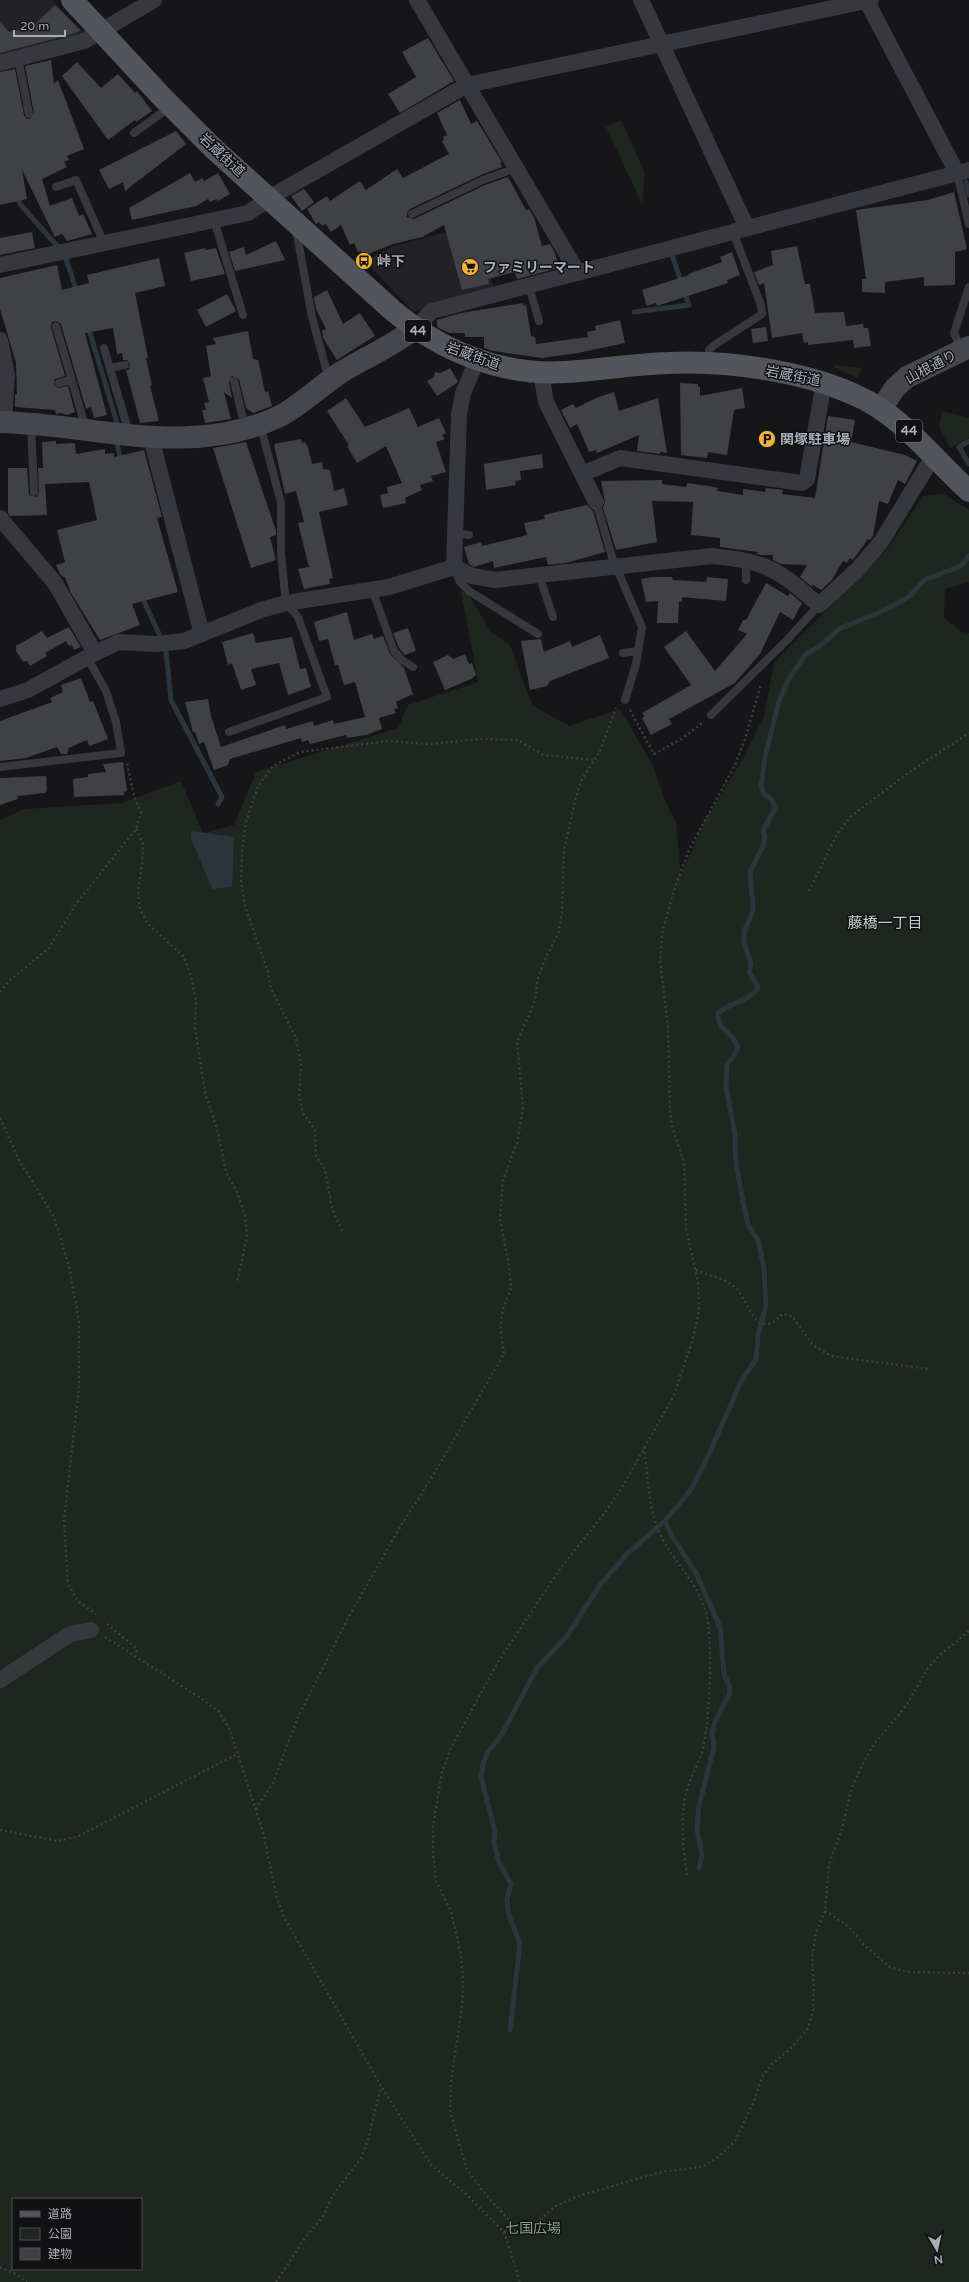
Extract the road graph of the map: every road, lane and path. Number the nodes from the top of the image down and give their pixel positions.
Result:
1 (72, 0) edge
2 (154, 0) edge
3 (417, 0) edge
4 (640, 0) edge
5 (868, 0) edge
6 (101, 32) junction
7 (661, 45) junction
8 (18, 58) junction
9 (0, 62) edge
10 (467, 85) junction
11 (171, 106) junction
12 (29, 114) dead end
13 (134, 133) dead end
14 (516, 168) junction
15 (963, 172) edge
16 (56, 187) dead end
17 (270, 199) junction
18 (412, 214) dead end
19 (214, 220) junction
20 (294, 222) junction
21 (969, 224) edge
22 (740, 230) junction
23 (104, 243) junction
24 (0, 265) edge
25 (578, 273) junction
26 (529, 286) junction
27 (969, 286) edge
28 (243, 315) dead end
29 (538, 321) dead end
30 (56, 326) dead end
31 (415, 328) junction
32 (0, 340) edge
33 (104, 348) dead end
34 (966, 349) edge
35 (477, 360) junction
36 (708, 363) junction
37 (125, 365) dead end
38 (110, 368) junction
39 (541, 373) junction
40 (72, 380) junction
41 (329, 380) junction
42 (234, 381) dead end
43 (824, 382) junction
44 (59, 383) dead end
45 (881, 409) junction
46 (2, 422) edge
47 (31, 424) junction
48 (253, 425) junction
49 (86, 429) junction
50 (130, 435) junction
51 (151, 438) junction
52 (934, 457) junction
53 (582, 474) junction
54 (34, 492) dead end
55 (969, 492) edge
56 (596, 502) joint
57 (0, 518) edge
58 (746, 561) junction
59 (615, 565) junction
60 (454, 567) junction
61 (540, 575) junction
62 (746, 580) dead end
63 (372, 589) junction
64 (286, 603) junction
65 (819, 605) junction
66 (553, 617) dead end
67 (202, 634) junction
68 (538, 634) dead end
69 (638, 651) junction
70 (623, 653) dead end
71 (91, 655) junction
72 (762, 664) junction
73 (414, 667) dead end
74 (0, 699) edge
75 (625, 700) junction
76 (711, 715) joint
77 (229, 732) dead end
78 (969, 733) edge
79 (121, 753) junction
80 (593, 760) junction
81 (0, 767) edge
82 (136, 829) junction
83 (809, 891) dead end
84 (0, 992) edge
85 (0, 1118) edge
86 (342, 1231) dead end
87 (696, 1270) junction
88 (237, 1283) dead end
89 (929, 1369) dead end
90 (644, 1446) junction
91 (97, 1615) dead end
92 (97, 1625) junction
93 (969, 1631) edge
94 (137, 1656) junction
95 (0, 1680) edge
96 (239, 1753) junction
97 (256, 1809) junction
98 (0, 1830) edge
99 (687, 1876) dead end
100 (825, 1911) junction
101 (969, 1973) edge
102 (381, 2086) junction
103 (504, 2232) junction
104 (0, 2267) edge
105 (27, 2282) edge
106 (276, 2282) edge
107 (520, 2282) edge

1 - 6 main road, 岩蔵街道 / 44
2 - 6 street
3 - 10 street
4 - 7 street
5 - 7 street
5 - 15 street
6 - 8 street
6 - 11 main road, 岩蔵街道 / 44
7 - 10 street
7 - 22 street
8 - 9 street
8 - 12 lane
10 - 14 street
10 - 17 street
11 - 13 lane
11 - 17 main road, 岩蔵街道 / 44
14 - 18 lane
14 - 25 street
15 - 21 lane
15 - 22 street
16 - 23 lane
17 - 19 street
17 - 20 main road, 岩蔵街道 / 44
19 - 23 street
19 - 28 lane
20 - 31 main road, 岩蔵街道 / 44
20 - 41 lane
22 - 25 street
22 - 36 lane
23 - 24 street
25 - 26 street
26 - 29 lane
26 - 31 street
27 - 34 lane
30 - 40 lane
31 - 35 main road, 岩蔵街道 / 44
31 - 41 street
32 - 46 street
33 - 38 lane
34 - 45 street, 山根通り
35 - 39 main road, 岩蔵街道 / 44
35 - 60 street
36 - 39 main road, 岩蔵街道 / 44
36 - 43 main road, 岩蔵街道 / 44
37 - 38 lane
38 - 50 lane
39 - 53 street
40 - 44 lane
40 - 49 lane
41 - 48 street
42 - 48 lane
43 - 45 main road, 岩蔵街道 / 44
43 - 53 street
45 - 52 main road, 岩蔵街道 / 44
46 - 47 street
47 - 49 street
47 - 54 lane
48 - 51 street
48 - 64 lane
49 - 50 street
50 - 51 street
51 - 67 street
52 - 55 main road, 岩蔵街道 / 44
52 - 65 street
53 - 56 street
56 - 59 lane
57 - 71 street
58 - 59 street
58 - 62 lane
58 - 65 street
59 - 61 street
59 - 69 lane
60 - 61 street
60 - 63 street
60 - 68 lane
61 - 66 lane
63 - 64 street
63 - 73 lane
64 - 67 street
64 - 77 lane
65 - 72 lane
67 - 71 street
69 - 70 lane
69 - 75 lane
71 - 74 street
71 - 79 lane
72 - 76 lane
72 - 87 path
75 - 76 path
75 - 80 path
78 - 83 path
79 - 81 lane
79 - 82 path
80 - 86 path
80 - 97 path
82 - 84 path
82 - 88 path
85 - 91 path
87 - 89 path
87 - 90 path
90 - 99 path
90 - 103 path
92 - 94 path
92 - 94 path
92 - 95 street
93 - 100 path
94 - 96 path
96 - 97 path
96 - 98 path
97 - 102 path
100 - 101 path
100 - 103 path
102 - 103 path
102 - 106 path
103 - 107 path
104 - 105 path

